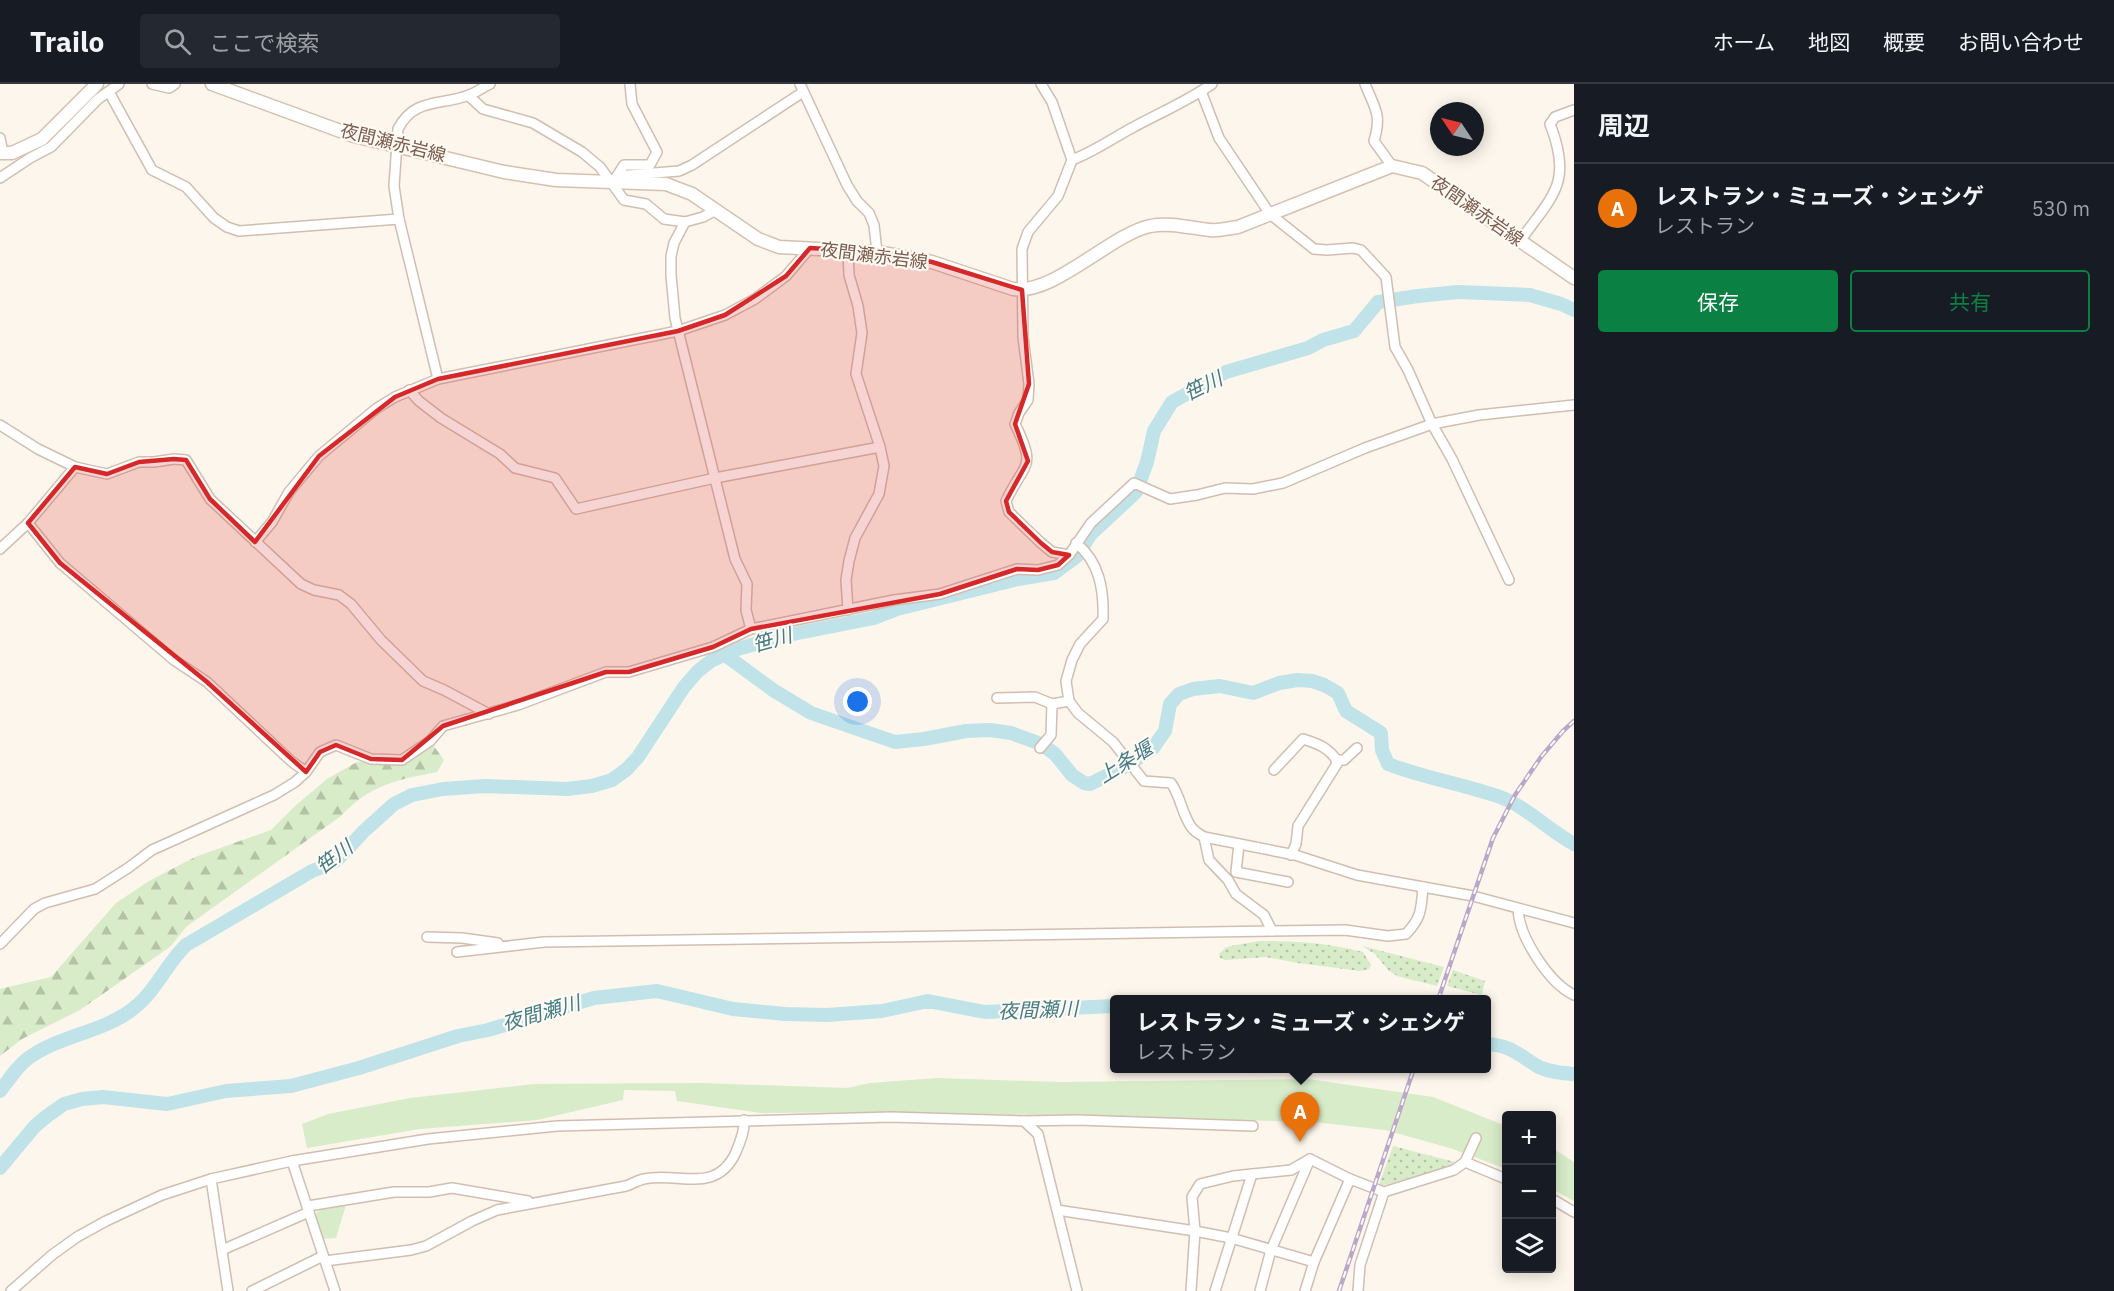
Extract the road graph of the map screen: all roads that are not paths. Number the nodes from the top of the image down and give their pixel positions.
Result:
1 (97, 84) edge
2 (119, 84) edge
3 (152, 84) edge
4 (175, 84) edge
5 (212, 84) edge
6 (490, 84) edge
7 (630, 84) edge
8 (1041, 84) edge
9 (1212, 84) edge
10 (1365, 84) edge
11 (801, 88) edge
12 (109, 92) junction
13 (1201, 92) junction
14 (469, 96) junction
15 (1574, 110) edge
16 (0, 138) edge
17 (396, 146) junction
18 (2, 153) edge
19 (1072, 160) junction
20 (1392, 166) junction
21 (0, 178) edge
22 (614, 180) junction
23 (716, 210) junction
24 (1270, 214) junction
25 (399, 219) junction
26 (685, 222) junction
27 (1520, 241) junction
28 (810, 248) junction
29 (848, 251) junction
30 (877, 252) junction
31 (1574, 278) edge
32 (1022, 290) junction
33 (678, 331) junction
34 (438, 379) junction
35 (409, 390) junction
36 (1574, 405) edge
37 (1432, 424) junction
38 (0, 425) edge
39 (880, 447) junction
40 (75, 467) junction
41 (715, 478) junction
42 (28, 523) junction
43 (255, 542) junction
44 (1080, 546) junction
45 (0, 549) edge
46 (1069, 555) junction
47 (1509, 580) dead end
48 (848, 610) junction
49 (751, 629) junction
50 (997, 698) dead end
51 (1069, 701) junction
52 (1052, 704) junction
53 (489, 714) junction
54 (1043, 745) dead end
55 (1357, 748) dead end
56 (1336, 760) junction
57 (1274, 770) dead end
58 (306, 772) junction
59 (1204, 837) junction
60 (1239, 844) junction
61 (1291, 855) junction
62 (1288, 882) dead end
63 (1423, 887) junction
64 (1518, 909) junction
65 (1574, 923) edge
66 (1272, 931) junction
67 (427, 937) dead end
68 (0, 944) edge
69 (509, 945) junction
70 (457, 952) dead end
71 (1574, 995) edge
72 (744, 1120) junction
73 (1024, 1121) junction
74 (1252, 1126) dead end
75 (1476, 1138) dead end
76 (1310, 1160) junction
77 (292, 1161) junction
78 (1465, 1162) junction
79 (1251, 1174) junction
80 (1502, 1177) edge
81 (211, 1179) junction
82 (1350, 1179) junction
83 (1384, 1192) junction
84 (535, 1202) junction
85 (1556, 1202) edge
86 (308, 1209) junction
87 (1057, 1210) junction
88 (1574, 1212) edge
89 (1195, 1231) junction
90 (1231, 1238) junction
91 (222, 1250) junction
92 (1271, 1250) junction
93 (324, 1258) junction
94 (1314, 1262) junction
95 (11, 1291) edge
96 (228, 1291) edge
97 (252, 1291) edge
98 (335, 1291) edge
99 (1077, 1291) edge
100 (1191, 1291) edge
101 (1215, 1291) edge
102 (1260, 1291) edge
103 (1305, 1291) edge
104 (1358, 1291) edge

1 - 18 main road
2 - 12 street
3 - 4 street
5 - 17 main road, 夜間瀬赤岩線
6 - 14 street
7 - 22 street
8 - 19 street
9 - 13 street
10 - 20 street
11 - 22 street
11 - 30 street
12 - 21 street
12 - 25 street
13 - 19 street
13 - 24 street
14 - 17 street
14 - 22 street
15 - 27 street
16 - 18 street
17 - 22 main road, 夜間瀬赤岩線
17 - 25 street
19 - 32 street
20 - 24 main road
20 - 27 main road, 夜間瀬赤岩線
22 - 23 main road, 夜間瀬赤岩線
22 - 26 street
23 - 26 street
23 - 28 main road, 夜間瀬赤岩線
24 - 32 main road
24 - 37 street
25 - 34 street
26 - 33 street
27 - 31 main road, 夜間瀬赤岩線
28 - 29 main road, 夜間瀬赤岩線
28 - 33 street
29 - 30 main road, 夜間瀬赤岩線
29 - 39 street
30 - 32 main road, 夜間瀬赤岩線
32 - 46 street
33 - 34 street
33 - 41 street
34 - 35 street
35 - 41 street
35 - 43 street
36 - 37 street
37 - 44 street
37 - 47 street
38 - 40 street
39 - 41 street
39 - 48 street
40 - 42 street
40 - 43 street
41 - 49 street
42 - 45 street
42 - 58 street
43 - 53 street
44 - 46 street
44 - 51 street
46 - 48 street
48 - 49 street
49 - 53 street
50 - 52 street
51 - 52 street
51 - 59 street
52 - 54 street
53 - 58 street
55 - 56 street
56 - 57 street
56 - 61 street
58 - 68 street
59 - 60 street
59 - 66 street
60 - 61 street
60 - 62 street
61 - 63 street
63 - 64 street
63 - 66 street
64 - 65 street
64 - 71 street
66 - 69 street
67 - 69 street
69 - 70 street
72 - 73 street
72 - 77 street
72 - 84 street
73 - 74 street
73 - 87 street
75 - 78 street
76 - 79 street
76 - 82 street
76 - 92 street
77 - 81 street
77 - 86 street
78 - 80 street
78 - 83 street
79 - 89 street
79 - 90 street
81 - 91 street
81 - 95 street
82 - 83 street
82 - 94 street
83 - 104 street
84 - 86 street
84 - 93 street
85 - 88 street
86 - 91 street
86 - 93 street
87 - 89 street
87 - 99 street
89 - 90 street
89 - 100 street
90 - 92 street
90 - 101 street
91 - 96 street
92 - 94 street
92 - 102 street
93 - 97 street
93 - 98 street
94 - 103 street

